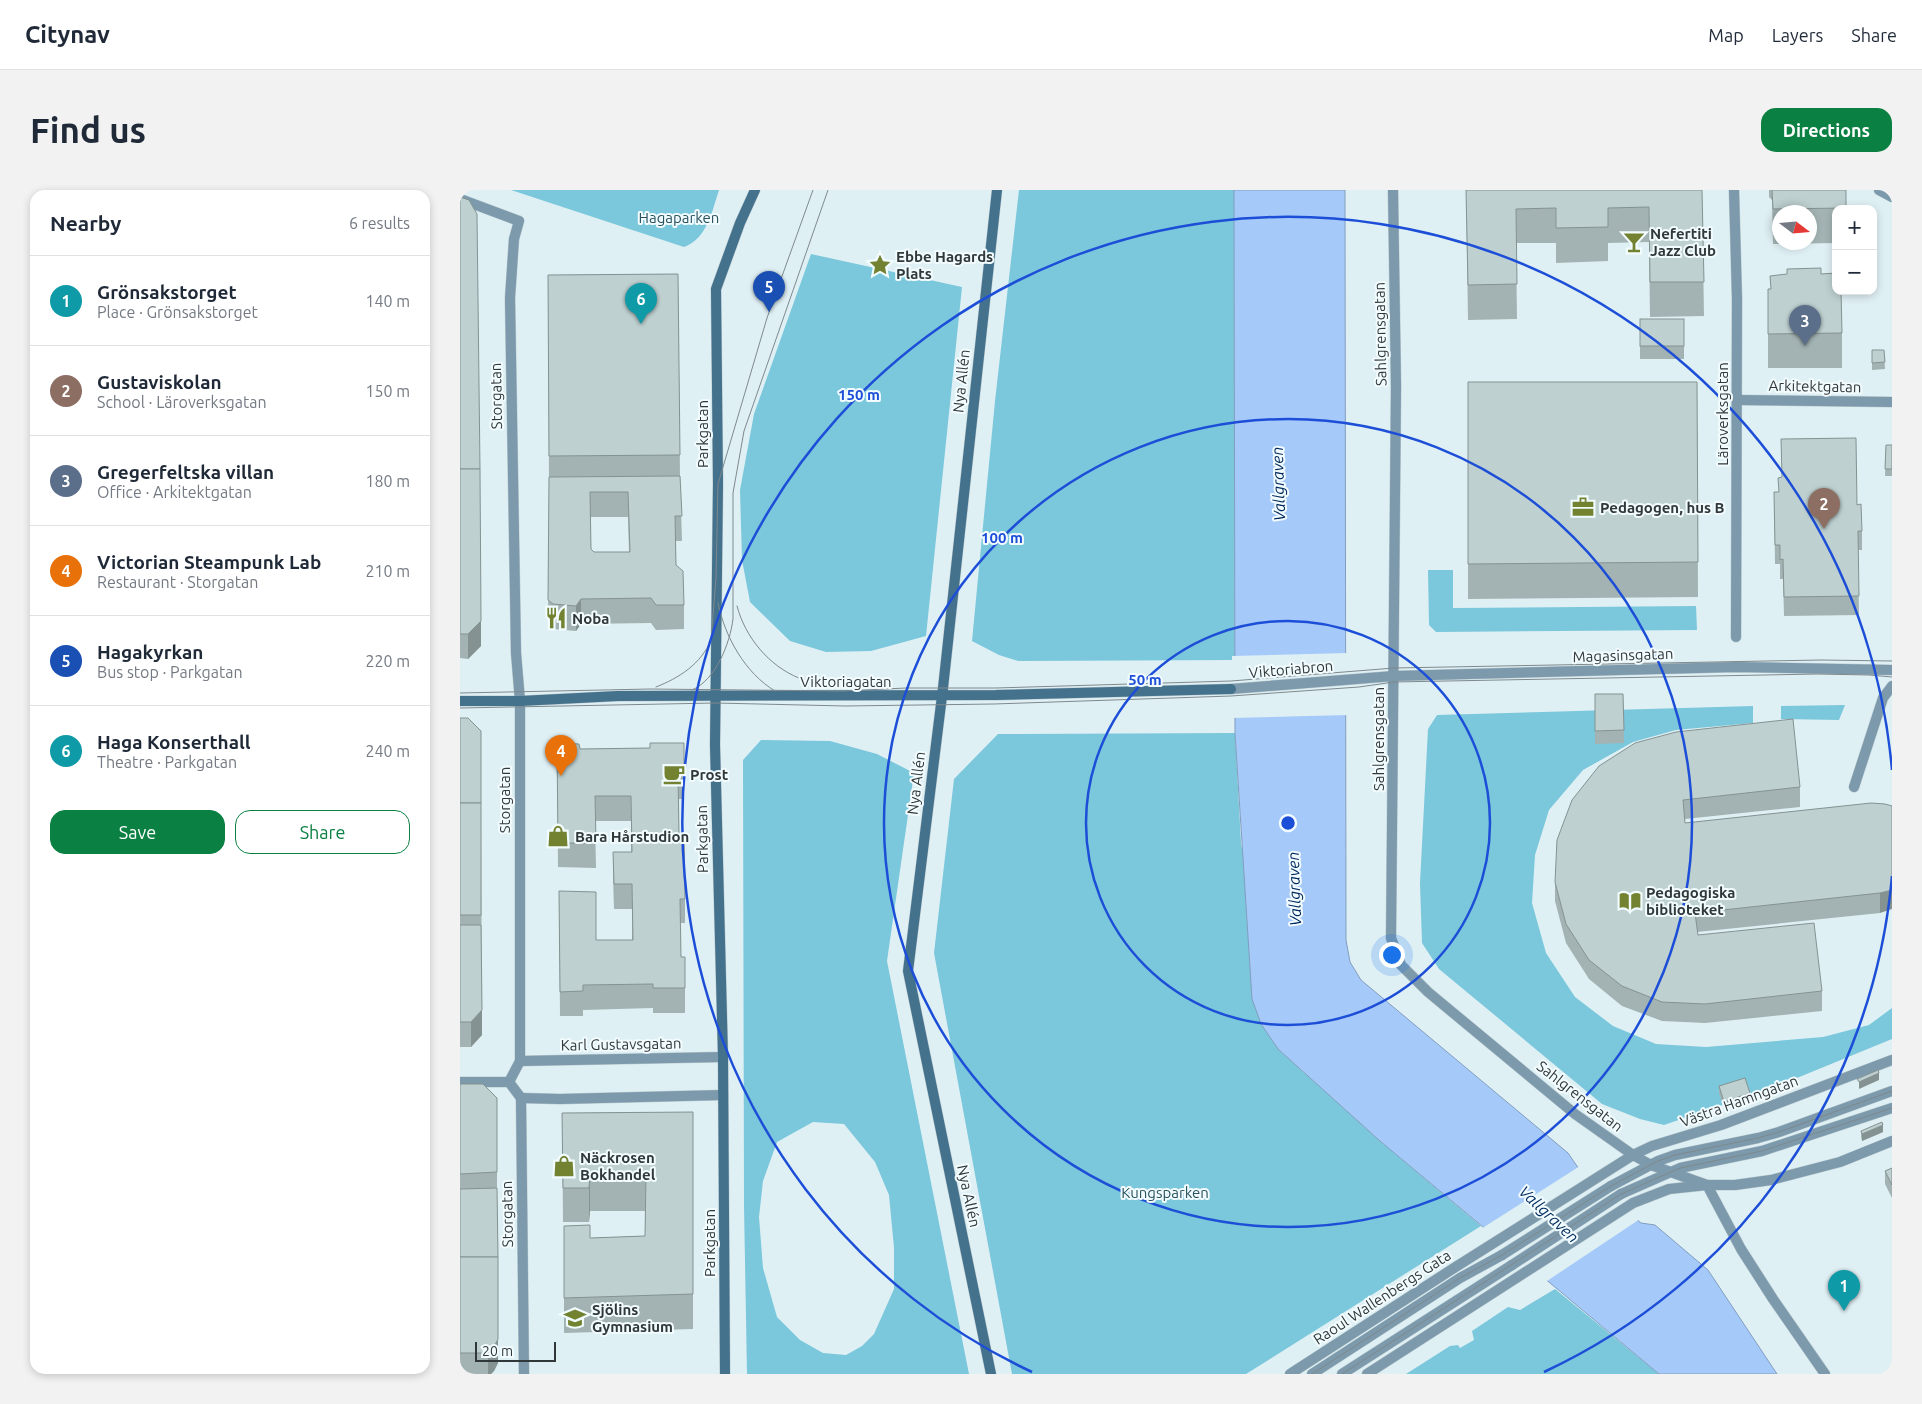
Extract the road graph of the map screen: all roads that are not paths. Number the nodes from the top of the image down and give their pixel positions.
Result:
1 (755, 190) edge
2 (997, 190) edge
3 (1392, 190) edge
4 (1734, 190) edge
5 (1879, 190) edge
6 (1892, 197) edge
7 (460, 199) edge
8 (1737, 400) junction
9 (1892, 402) edge
10 (1736, 637) dead end
11 (1892, 670) edge
12 (1394, 676) junction
13 (1354, 680) joint
14 (1892, 686) edge
15 (1231, 689) joint
16 (715, 696) junction
17 (942, 696) junction
18 (460, 701) edge
19 (520, 701) junction
20 (1854, 787) dead end
21 (723, 1057) junction
22 (1892, 1060) edge
23 (520, 1061) junction
24 (460, 1082) edge
25 (509, 1082) junction
26 (1892, 1091) edge
27 (723, 1095) junction
28 (521, 1098) junction
29 (1892, 1108) edge
30 (1892, 1141) edge
31 (1633, 1155) junction
32 (1651, 1165) junction
33 (1671, 1172) junction
34 (1600, 1176) joint
35 (1707, 1185) junction
36 (524, 1374) edge
37 (725, 1374) edge
38 (991, 1374) edge
39 (1290, 1374) edge
40 (1312, 1374) edge
41 (1342, 1374) edge
42 (1367, 1374) edge
43 (1825, 1374) edge

1 - 16 main road, Parkgatan
2 - 17 main road, Nya Allén
3 - 12 street, Sahlgrensgatan
4 - 8 street, Läroverksgatan
5 - 6 street
7 - 19 street, Storgatan
8 - 9 street, Arkitektgatan
8 - 10 street, Läroverksgatan
11 - 12 street, Magasinsgatan
12 - 13 street, Magasinsgatan
12 - 31 street, Sahlgrensgatan
13 - 15 street, Viktoriabron
14 - 20 street
15 - 17 main road, Viktoriagatan
16 - 17 main road, Viktoriagatan
16 - 19 main road, Viktoriagatan
16 - 21 main road, Parkgatan
17 - 38 main road, Nya Allén
18 - 19 main road, Viktoriagatan
19 - 23 street, Storgatan
21 - 23 street, Karl Gustavsgatan
21 - 27 main road, Parkgatan
22 - 31 street, Västra Hamngatan
23 - 25 street, Storgatan
24 - 25 street
25 - 28 street
26 - 32 street
27 - 28 street
27 - 37 main road, Parkgatan
28 - 36 street, Storgatan
29 - 33 street
30 - 35 street
31 - 32 street, Sahlgrensgatan
31 - 34 street, Västra Hamngatan
32 - 33 street, Sahlgrensgatan
32 - 40 street
33 - 35 street, Sahlgrensgatan
33 - 41 street
34 - 39 street, Raoul Wallenbergs Gata
35 - 42 street
35 - 43 street

